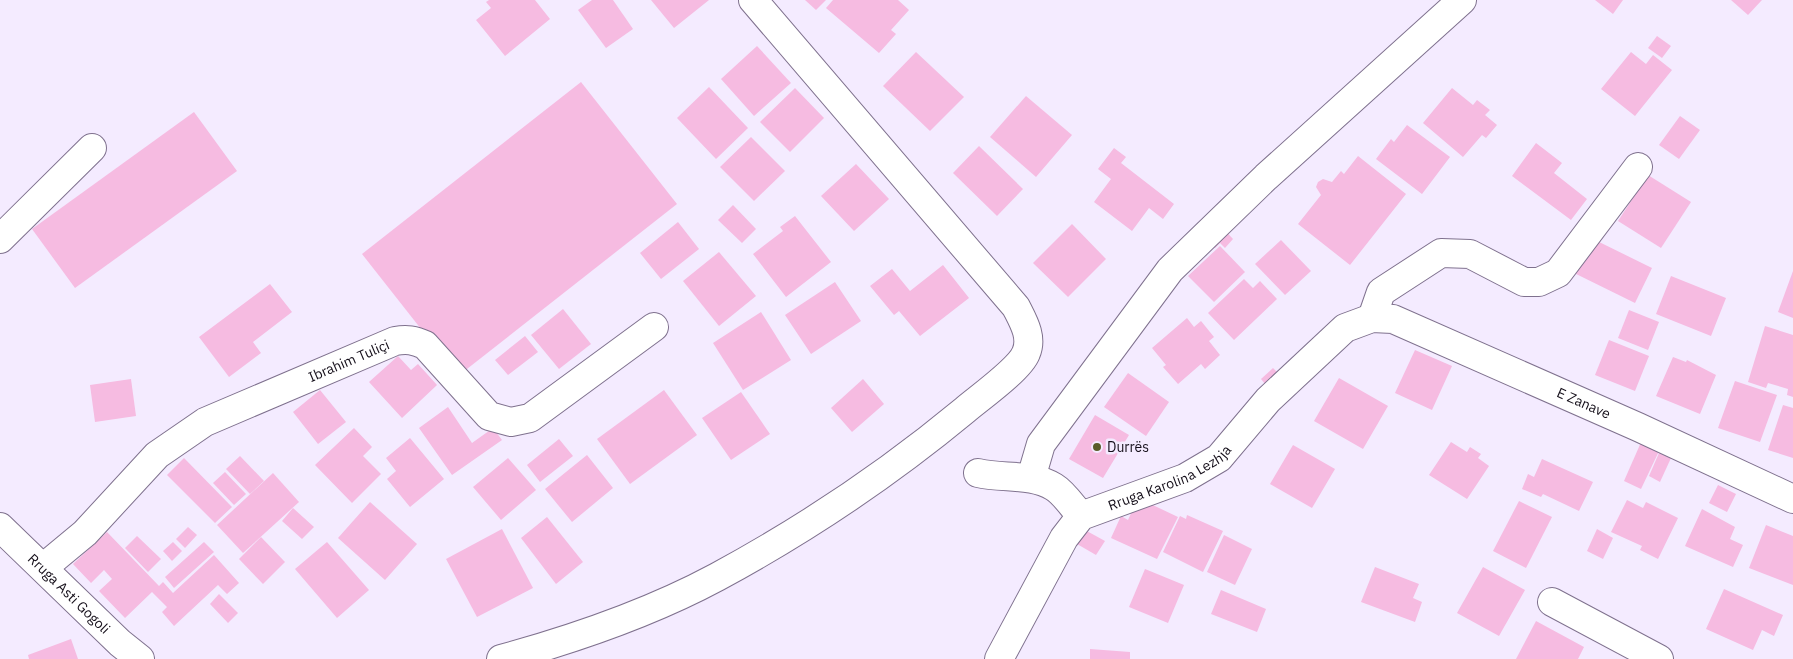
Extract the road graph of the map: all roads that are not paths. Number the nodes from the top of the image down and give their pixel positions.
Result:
1 (753, 0) edge
2 (1462, 0) edge
3 (92, 148) dead end
4 (1638, 167) dead end
5 (0, 239) edge
6 (1372, 318) junction
7 (654, 328) dead end
8 (978, 474) dead end
9 (1031, 478) junction
10 (1793, 499) edge
11 (1081, 516) junction
12 (0, 527) edge
13 (44, 567) junction
14 (1552, 602) dead end
15 (140, 659) edge
16 (501, 659) edge
17 (999, 659) edge
18 (1659, 659) edge

1 - 16 street
2 - 9 street
3 - 5 street
4 - 6 street
6 - 10 street, E Zanave
6 - 11 street, Rruga Karolina Lezhja
7 - 13 street, Ibrahim Tuliçi
8 - 9 street
9 - 11 street
11 - 17 street
12 - 13 street, Rruga Asti Gogoli
13 - 15 street, Rruga Asti Gogoli
14 - 18 street

